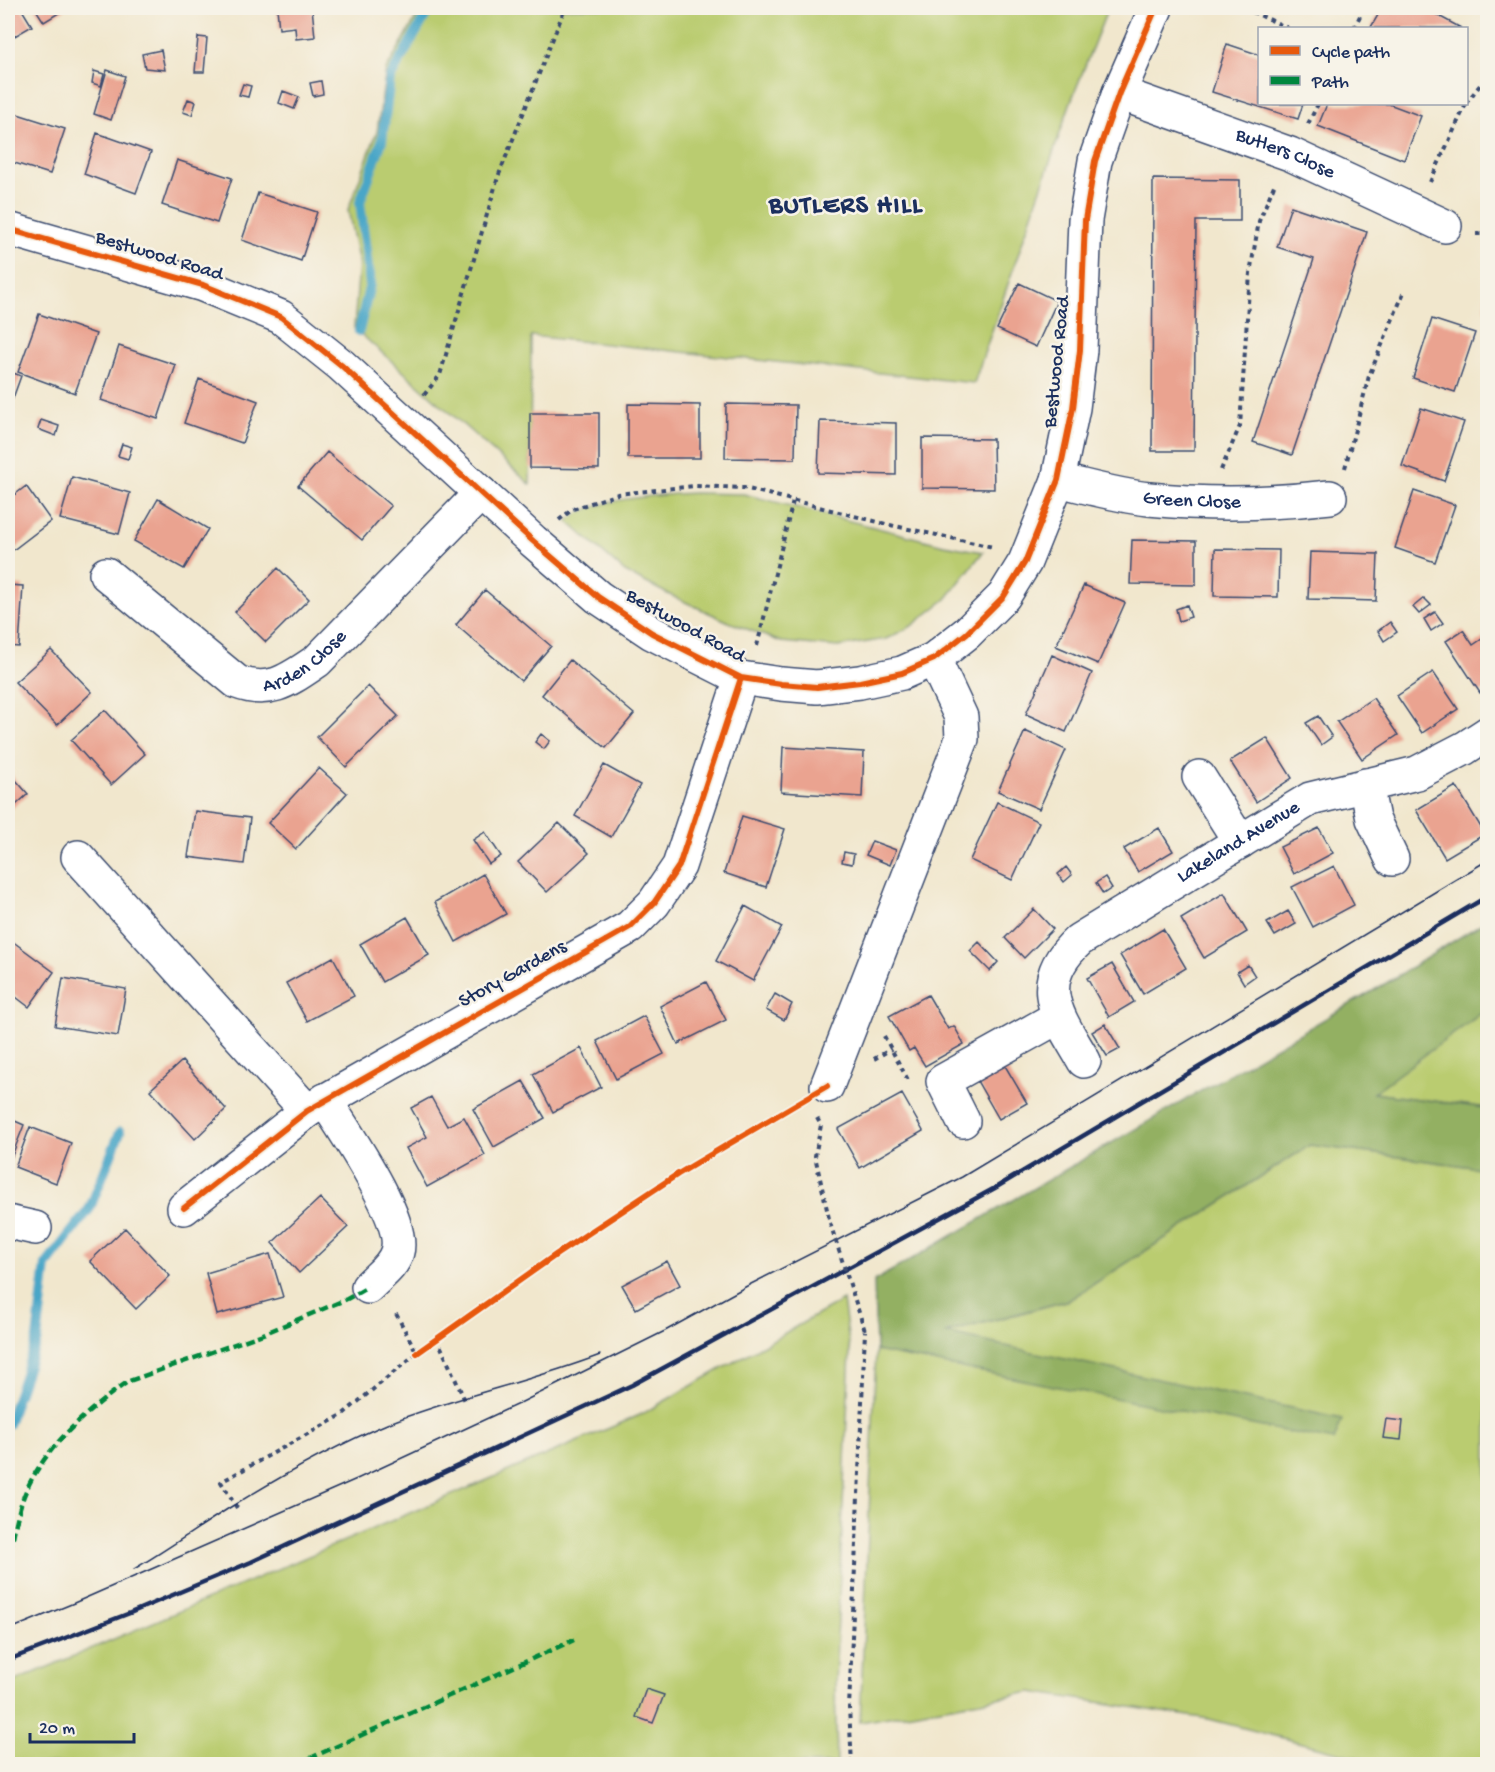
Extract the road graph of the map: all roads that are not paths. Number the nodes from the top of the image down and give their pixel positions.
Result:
1 (1156, 8) edge
2 (1119, 93) junction
3 (1445, 226) dead end
4 (8, 229) edge
5 (1058, 480) junction
6 (482, 494) junction
7 (1330, 496) road end
8 (106, 574) dead end
9 (934, 659) junction
10 (741, 678) junction
11 (1488, 732) edge
12 (1200, 777) dead end
13 (1366, 785) junction
14 (1240, 842) junction
15 (78, 857) dead end
16 (1392, 859) dead end
17 (1058, 1017) junction
18 (1084, 1062) dead end
19 (827, 1086) dead end
20 (316, 1105) junction
21 (963, 1121) dead end
22 (184, 1208) dead end
23 (380, 1297) road end

1 - 2 street, Bestwood Road
2 - 3 street, Butlers Close
2 - 5 street, Bestwood Road
4 - 6 street, Bestwood Road
5 - 7 street, Green Close
5 - 9 street, Bestwood Road
6 - 8 street, Arden Close
6 - 10 street, Bestwood Road
9 - 10 street, Bestwood Road
9 - 19 street
10 - 20 street, Story Gardens
11 - 13 street, Lakeland Avenue
12 - 14 street
13 - 14 street, Lakeland Avenue
13 - 16 street
14 - 17 street, Lakeland Avenue
15 - 20 street
17 - 18 street, Lakeland Avenue
17 - 21 street
20 - 22 street, Story Gardens
20 - 23 street

